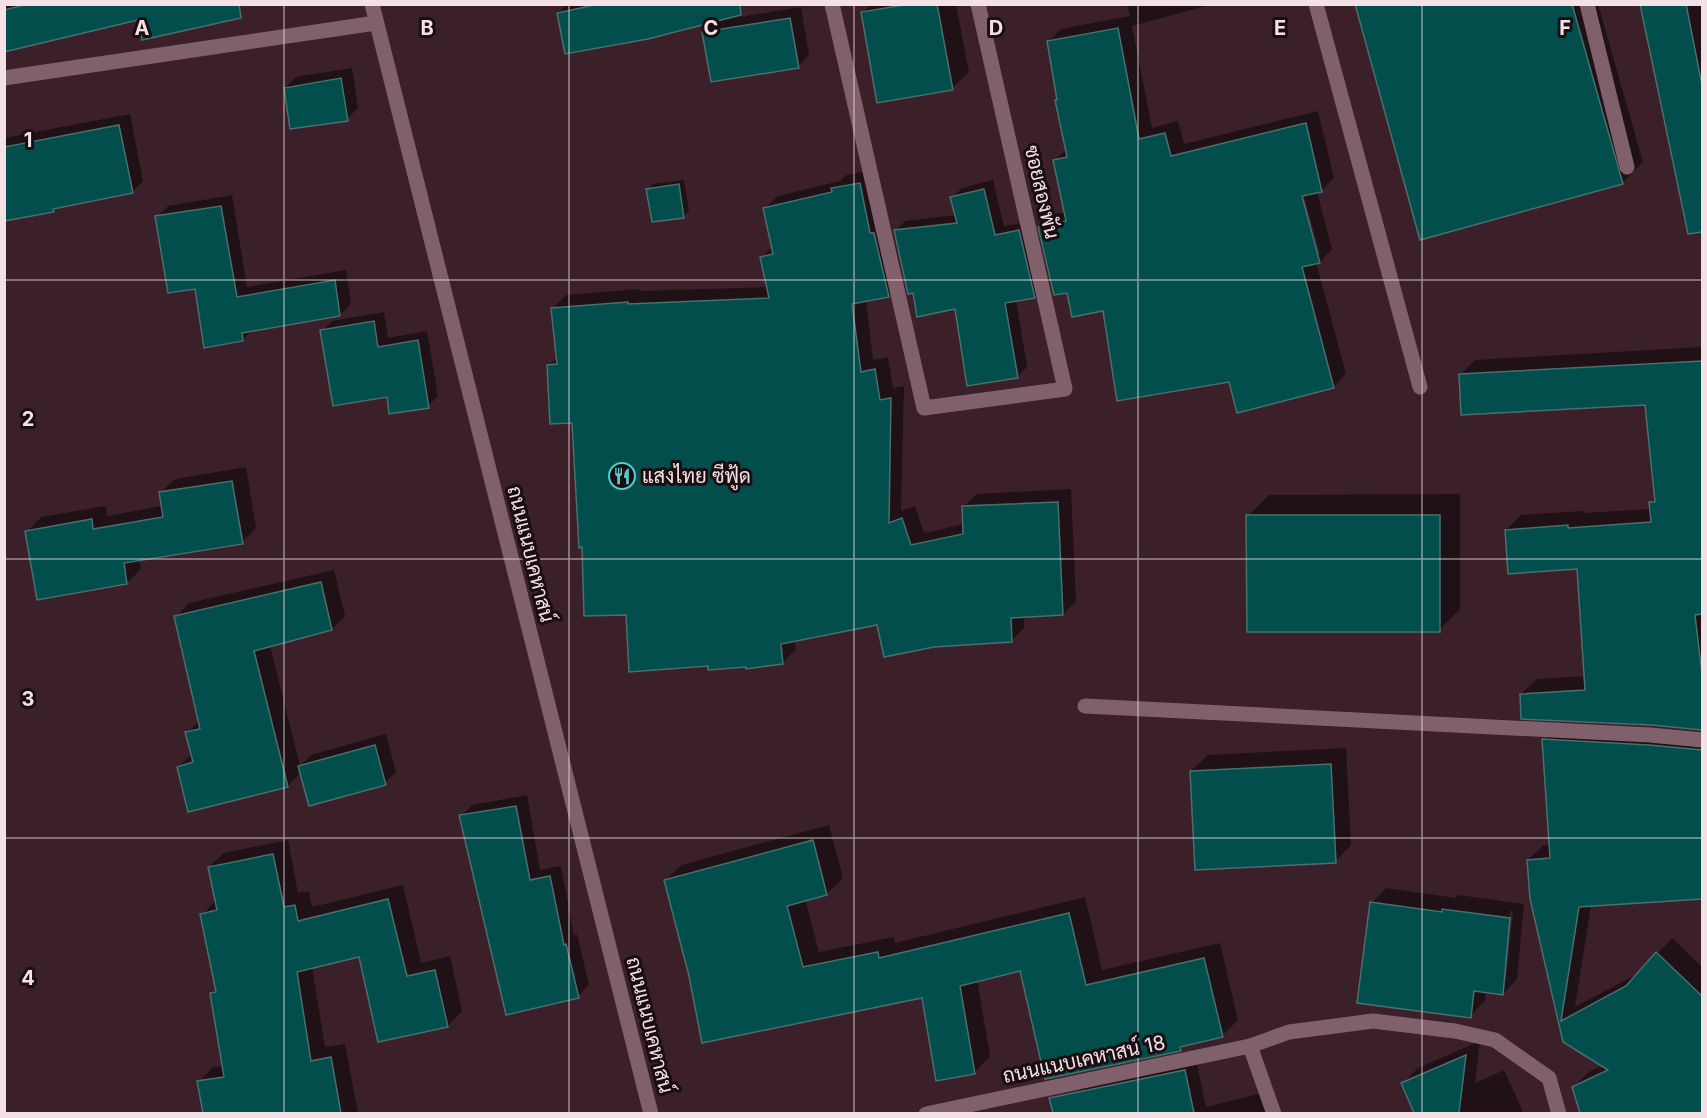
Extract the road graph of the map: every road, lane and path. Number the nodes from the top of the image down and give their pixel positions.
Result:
1 (372, 4) edge
2 (832, 4) edge
3 (978, 4) edge
4 (1316, 4) edge
5 (1587, 4) edge
6 (376, 23) junction
7 (4, 78) edge
8 (1627, 167) dead end
9 (1420, 387) dead end
10 (1085, 706) dead end
11 (1702, 740) edge
12 (1250, 1046) junction
13 (651, 1113) edge
14 (926, 1113) edge
15 (1274, 1113) edge
16 (1559, 1113) edge

1 - 6 street, ถนนแนบเคหาสน์
2 - 3 street, ซอยสองพัน
4 - 9 street
5 - 8 street
6 - 7 street
6 - 13 street, ถนนแนบเคหาสน์
10 - 11 street
12 - 14 street, ถนนแนบเคหาสน์ 18
12 - 15 street
12 - 16 street, ถนนแนบเคหาสน์ 18

